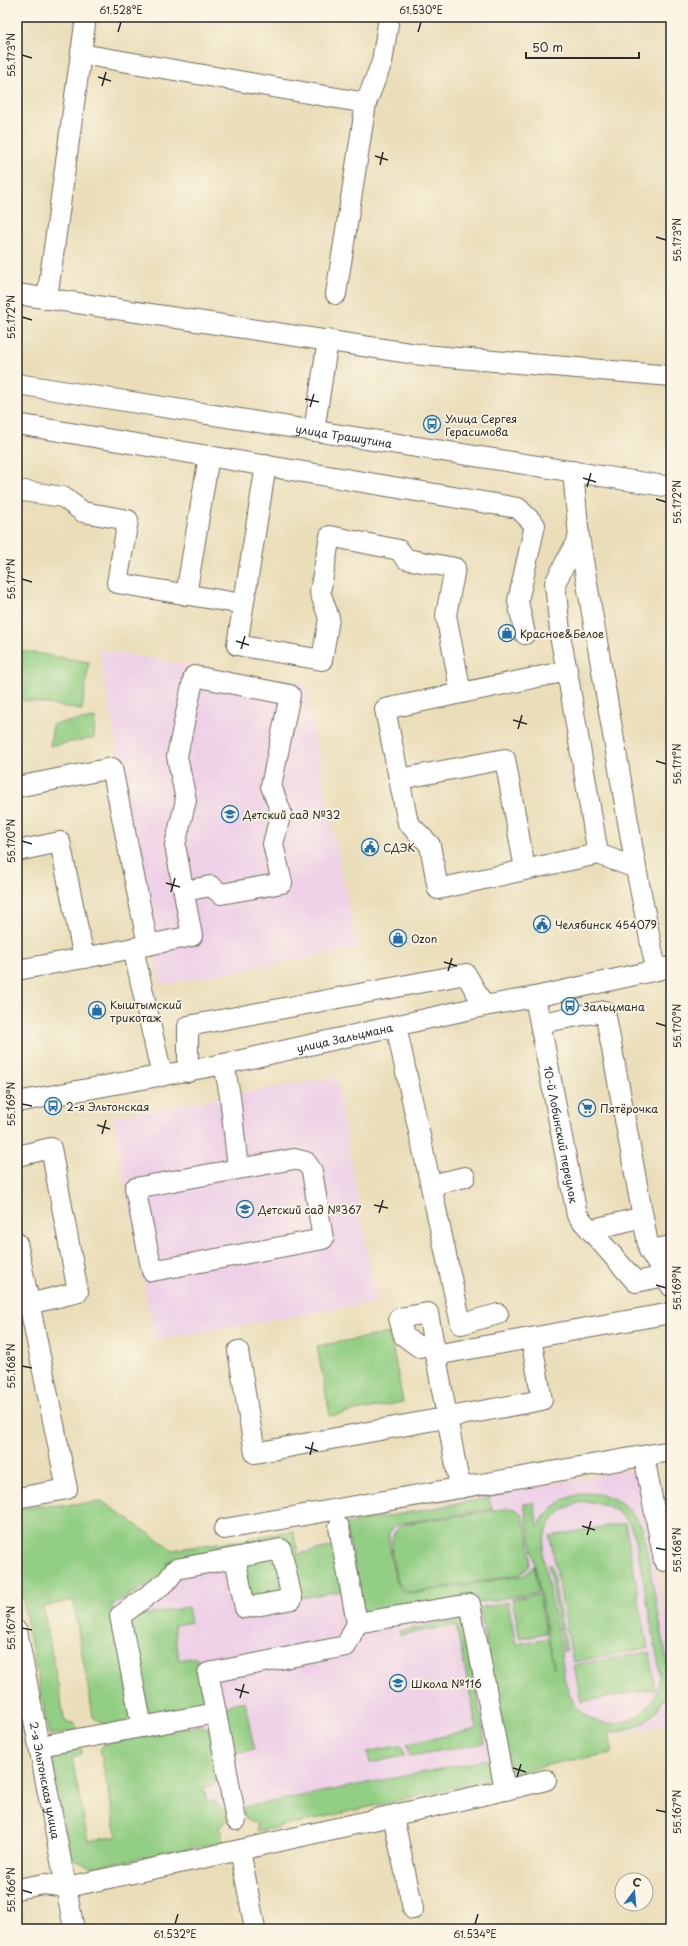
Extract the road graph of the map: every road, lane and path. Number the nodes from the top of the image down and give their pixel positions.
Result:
1 (86, 17) edge
2 (389, 17) edge
3 (81, 54) junction
4 (366, 103) junction
5 (17, 294) edge
6 (336, 294) dead end
7 (47, 299) junction
8 (328, 340) junction
9 (671, 376) edge
10 (17, 384) edge
11 (17, 424) edge
12 (314, 431) junction
13 (209, 456) junction
14 (266, 465) junction
15 (573, 471) junction
16 (671, 487) edge
17 (17, 490) edge
18 (579, 538) junction
19 (186, 595) junction
20 (243, 604) junction
21 (525, 634) dead end
22 (567, 671) junction
23 (461, 693) junction
24 (400, 779) junction
25 (17, 787) edge
26 (17, 851) edge
27 (598, 854) junction
28 (636, 868) junction
29 (526, 869) junction
30 (184, 891) junction
31 (141, 947) junction
32 (84, 958) junction
33 (664, 969) edge
34 (17, 970) edge
35 (535, 997) junction
36 (484, 1006) junction
37 (540, 1023) junction
38 (396, 1026) junction
39 (224, 1064) junction
40 (188, 1072) junction
41 (162, 1076) junction
42 (17, 1102) edge
43 (17, 1156) edge
44 (238, 1169) junction
45 (465, 1177) dead end
46 (431, 1185) junction
47 (643, 1217) junction
48 (590, 1230) junction
49 (17, 1243) edge
50 (671, 1246) edge
51 (650, 1250) junction
52 (668, 1281) edge
53 (29, 1304) junction
54 (671, 1313) edge
55 (498, 1314) dead end
56 (532, 1338) junction
57 (238, 1351) dead end
58 (447, 1417) junction
59 (671, 1451) edge
60 (644, 1456) junction
61 (460, 1488) junction
62 (17, 1498) edge
63 (339, 1527) dead end
64 (224, 1529) dead end
65 (235, 1558) dead end
66 (664, 1561) dead end
67 (357, 1623) junction
68 (17, 1631) edge
69 (216, 1713) junction
70 (142, 1727) junction
71 (40, 1746) junction
72 (546, 1780) dead end
73 (505, 1790) junction
74 (393, 1816) junction
75 (236, 1820) dead end
76 (240, 1850) junction
77 (67, 1888) junction
78 (17, 1889) edge
79 (413, 1908) dead end
80 (74, 1929) edge
81 (255, 1929) edge

1 - 3 street
2 - 4 street
3 - 4 street
3 - 7 street
4 - 6 street
5 - 7 street
7 - 8 street
8 - 9 street
8 - 12 street
10 - 12 street, улица Трашутина
11 - 13 street
12 - 15 street, улица Трашутина
13 - 14 street
13 - 19 street
14 - 20 street
14 - 21 street
15 - 16 street, улица Трашутина
15 - 18 street
17 - 19 street
18 - 22 street
18 - 28 street
19 - 20 street
20 - 23 street
22 - 23 street
22 - 27 street
23 - 24 street
24 - 29 street
24 - 29 street
25 - 31 street
26 - 32 street
27 - 28 street
27 - 29 street
28 - 33 street
30 - 30 street
30 - 31 street
31 - 32 street
31 - 41 street
32 - 34 street
33 - 35 street, улица Зальцмана
35 - 36 street, улица Зальцмана
35 - 37 street, 10-й Лобинский переулок
36 - 38 street, улица Зальцмана
36 - 40 street
37 - 47 street
37 - 48 street, 10-й Лобинский переулок
38 - 39 street, улица Зальцмана
38 - 46 street
39 - 40 street, улица Зальцмана
39 - 44 street
40 - 41 street, улица Зальцмана
41 - 42 street, улица Зальцмана
43 - 53 street
44 - 44 street
45 - 46 street
46 - 55 street
47 - 48 street
47 - 51 street
48 - 52 street, 10-й Лобинский переулок
49 - 53 street
50 - 51 street
51 - 52 street
53 - 62 street
54 - 56 street
56 - 58 street
56 - 58 street
57 - 58 street
58 - 61 street
59 - 60 street
60 - 61 street
60 - 66 street
61 - 64 street
63 - 67 street
65 - 70 street
67 - 69 street
67 - 73 street
68 - 71 street, 2-я Эльтонская улица
69 - 70 street
69 - 75 street
70 - 71 street
71 - 77 street, 2-я Эльтонская улица
72 - 73 street
73 - 74 street
74 - 76 street
74 - 79 street
76 - 77 street
76 - 81 street
77 - 78 street
77 - 80 street, 2-я Эльтонская улица

